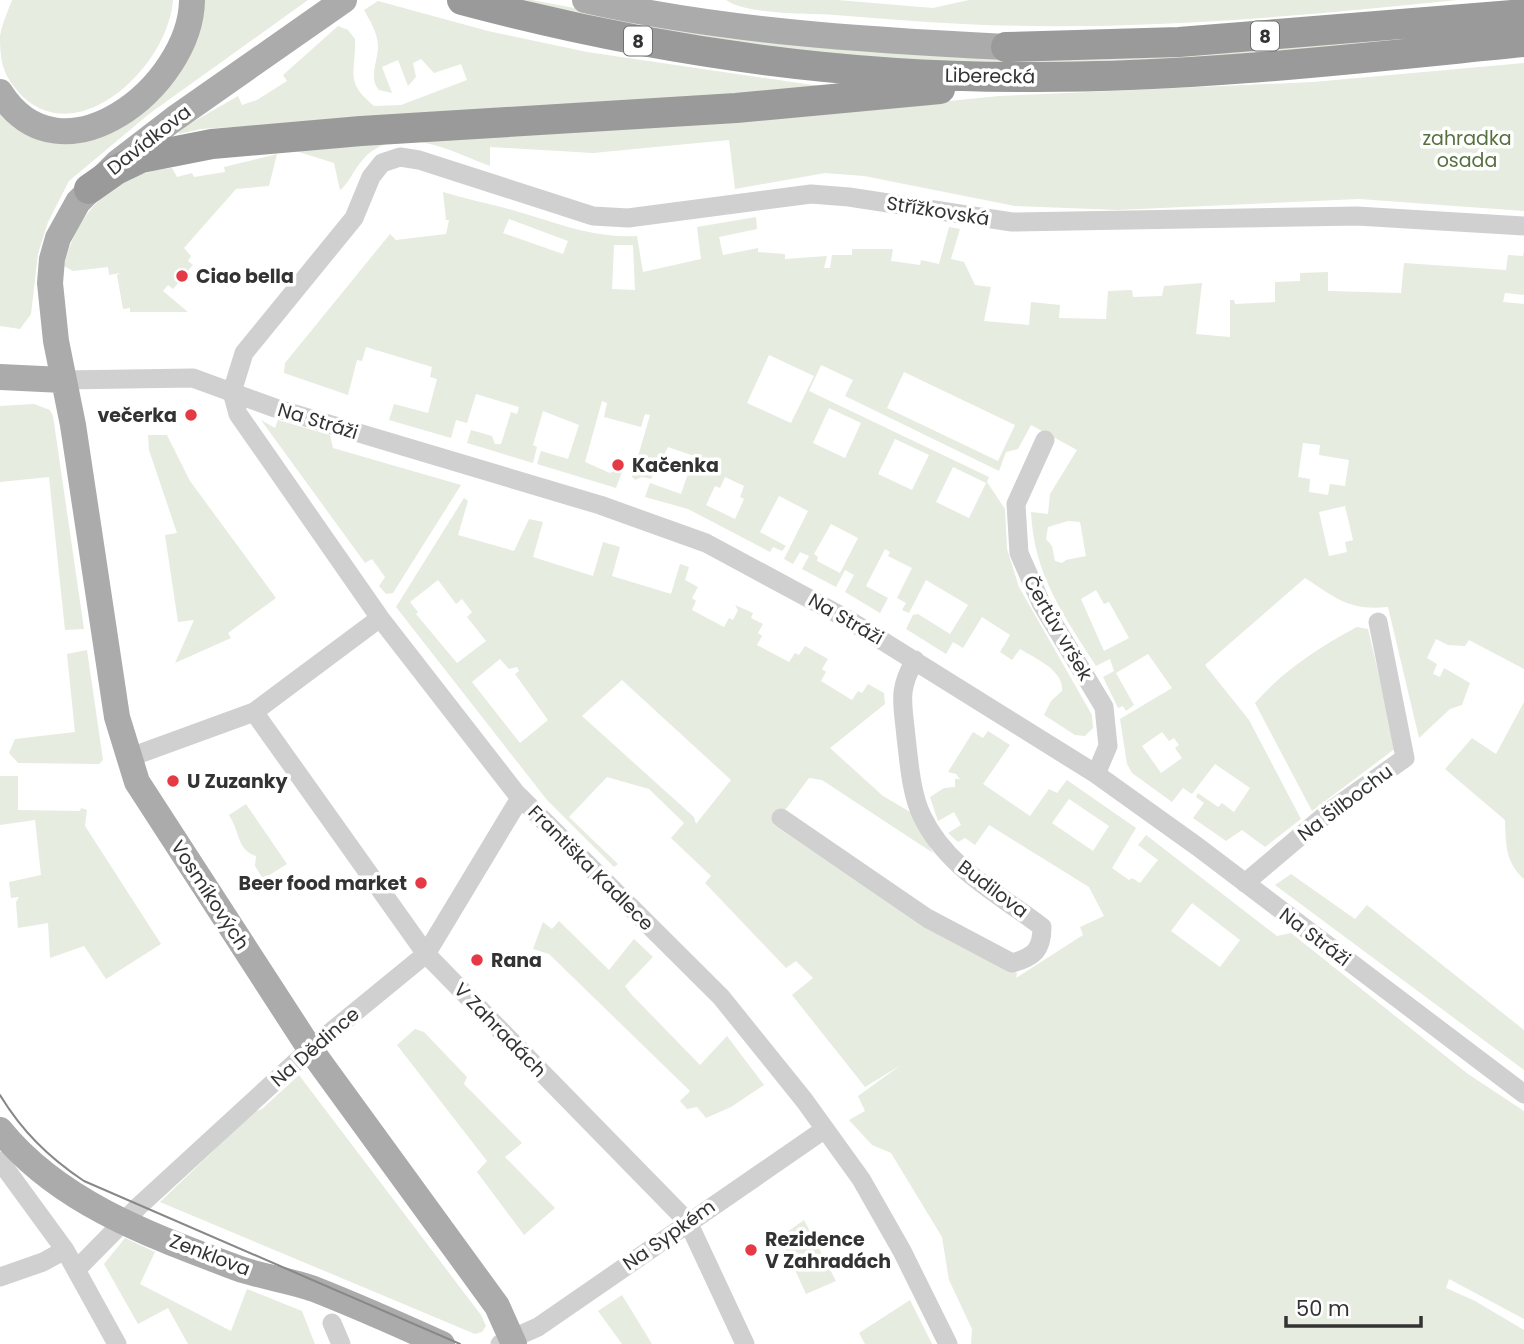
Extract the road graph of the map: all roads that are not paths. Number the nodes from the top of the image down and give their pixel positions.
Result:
1 (192, 0) edge
2 (344, 0) edge
3 (463, 0) edge
4 (584, 0) edge
5 (1524, 13) edge
6 (1524, 42) edge
7 (1006, 47) joint
8 (1037, 77) junction
9 (0, 92) edge
10 (149, 138) junction
11 (178, 149) junction
12 (89, 189) junction
13 (1524, 226) edge
14 (0, 363) edge
15 (29, 376) junction
16 (0, 377) edge
17 (63, 380) junction
18 (232, 392) junction
19 (1045, 440) dead end
20 (380, 618) junction
21 (1378, 622) dead end
22 (915, 660) junction
23 (254, 712) junction
24 (128, 758) junction
25 (1096, 774) junction
26 (520, 798) junction
27 (781, 818) dead end
28 (1245, 883) junction
29 (426, 954) junction
30 (310, 1049) junction
31 (1524, 1094) edge
32 (825, 1129) junction
33 (0, 1130) edge
34 (2, 1157) edge
35 (124, 1221) junction
36 (688, 1222) junction
37 (65, 1250) junction
38 (76, 1270) junction
39 (0, 1277) edge
40 (332, 1323) dead end
41 (508, 1342) edge
42 (117, 1344) edge
43 (341, 1344) edge
44 (442, 1344) edge
45 (744, 1344) edge
46 (948, 1344) edge

1 - 9 main road
2 - 10 main road, Davídkova
3 - 8 highway, Liberecká / 8
4 - 7 main road, Liberecká / 8
5 - 7 highway, Liberecká / 8
6 - 8 highway, Liberecká / 8
8 - 11 highway
10 - 11 highway
10 - 12 main road, Davídkova
11 - 12 highway
12 - 17 main road, Davídkova
13 - 18 street, Střížkovská
14 - 15 main road
15 - 16 main road
15 - 17 main road
17 - 18 street, Na Stráži
17 - 24 main road, Vosmíkových
18 - 20 street, Františka Kadlece
18 - 22 street, Na Stráži
19 - 25 street, Čertův vršek
20 - 23 street
20 - 26 street, Františka Kadlece
21 - 28 street, Na Šilbochu
22 - 25 street, Na Stráži
22 - 27 street, Budilova
23 - 24 street
23 - 29 street, V Zahradách
24 - 30 main road, Vosmíkových
25 - 28 street, Na Stráži
26 - 29 street, Na Dědince
26 - 32 street, Františka Kadlece
28 - 31 street, Na Stráži
29 - 30 street, Na Dědince
29 - 36 street, V Zahradách
30 - 35 street, Na Dědince
30 - 41 main road, Vosmíkových
32 - 36 street, Na Sypkém
32 - 46 street, Františka Kadlece
33 - 35 main road, Zenklova
34 - 37 street
35 - 38 street, Na Dědince
35 - 44 main road, Zenklova
36 - 41 street, Na Sypkém
36 - 45 street, V Zahradách
37 - 38 street
37 - 39 street
38 - 42 street
40 - 43 street

